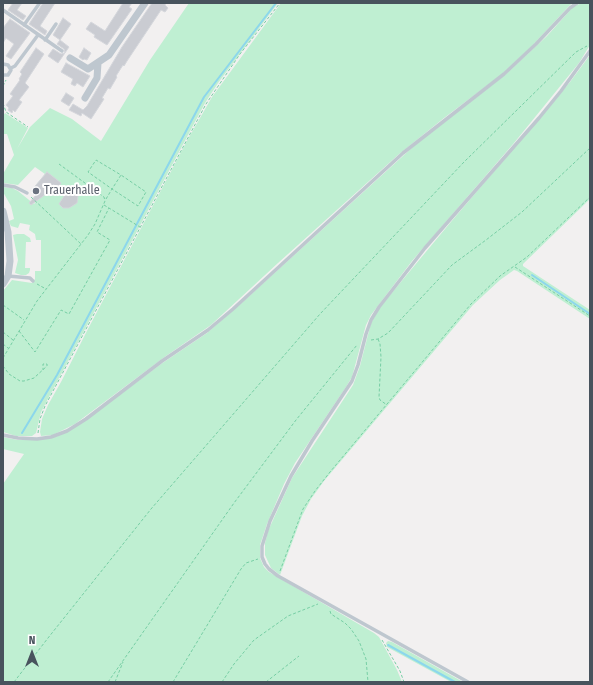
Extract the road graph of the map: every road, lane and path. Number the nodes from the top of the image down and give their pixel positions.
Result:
1 (145, 3) edge
2 (280, 3) edge
3 (577, 3) edge
4 (39, 4) dead end
5 (5, 11) edge
6 (3, 17) edge
7 (56, 24) dead end
8 (24, 25) junction
9 (38, 35) junction
10 (45, 40) junction
11 (590, 45) edge
12 (62, 51) dead end
13 (590, 51) edge
14 (70, 58) dead end
15 (98, 63) junction
16 (3, 64) edge
17 (11, 68) junction
18 (5, 76) edge
19 (3, 86) edge
20 (85, 98) dead end
21 (3, 103) edge
22 (28, 127) dead end
23 (590, 148) edge
24 (59, 164) dead end
25 (121, 175) junction
26 (3, 185) edge
27 (112, 189) junction
28 (27, 193) joint
29 (590, 197) edge
30 (106, 200) junction
31 (104, 205) junction
32 (109, 208) junction
33 (3, 211) edge
34 (141, 227) junction
35 (81, 245) junction
36 (515, 266) junction
37 (8, 276) junction
38 (33, 281) joint
39 (3, 284) edge
40 (46, 289) junction
41 (3, 305) edge
42 (590, 316) edge
43 (25, 320) junction
44 (18, 331) junction
45 (3, 332) edge
46 (364, 338) junction
47 (378, 339) junction
48 (13, 340) junction
49 (3, 344) edge
50 (5, 345) junction
51 (357, 346) dead end
52 (3, 347) edge
53 (9, 348) junction
54 (3, 358) edge
55 (3, 366) edge
56 (42, 370) dead end
57 (388, 405) junction
58 (3, 435) edge
59 (37, 439) junction
60 (262, 557) junction
61 (278, 576) junction
62 (324, 601) junction
63 (329, 604) junction
64 (387, 649) dead end
65 (299, 656) dead end
66 (124, 660) junction
67 (14, 682) edge
68 (108, 682) edge
69 (115, 682) edge
70 (173, 682) edge
71 (222, 682) edge
72 (266, 682) edge
73 (368, 682) edge
74 (404, 682) edge
75 (468, 682) edge

1 - 15 street
2 - 34 path
3 - 59 lane
4 - 8 lane
5 - 6 lane
5 - 8 lane
7 - 10 lane
8 - 9 lane
9 - 10 lane
9 - 17 lane
10 - 12 lane
11 - 67 path
13 - 46 lane
14 - 15 street
15 - 20 street
16 - 17 lane
17 - 18 lane
18 - 19 path
21 - 22 path
23 - 47 path
24 - 30 path
25 - 27 path
25 - 27 path
25 - 27 path
26 - 28 lane
27 - 30 path
28 - 35 path
29 - 36 path
30 - 31 path
31 - 32 path
31 - 35 path
32 - 34 path
32 - 44 path
33 - 37 street
34 - 59 path
35 - 40 path
36 - 42 path
36 - 57 path
37 - 38 lane
37 - 39 street
38 - 40 path
40 - 43 path
41 - 43 path
43 - 44 path
44 - 48 path
45 - 48 path
46 - 47 path
46 - 60 lane
47 - 57 path
48 - 53 path
49 - 50 path
50 - 52 path
50 - 53 path
51 - 66 path
53 - 54 path
55 - 56 path
57 - 61 path
58 - 59 lane
60 - 61 lane
60 - 70 path
61 - 62 lane
62 - 63 lane
62 - 71 path
63 - 73 path
63 - 75 lane
64 - 74 path
65 - 72 path
66 - 68 path
66 - 69 path

